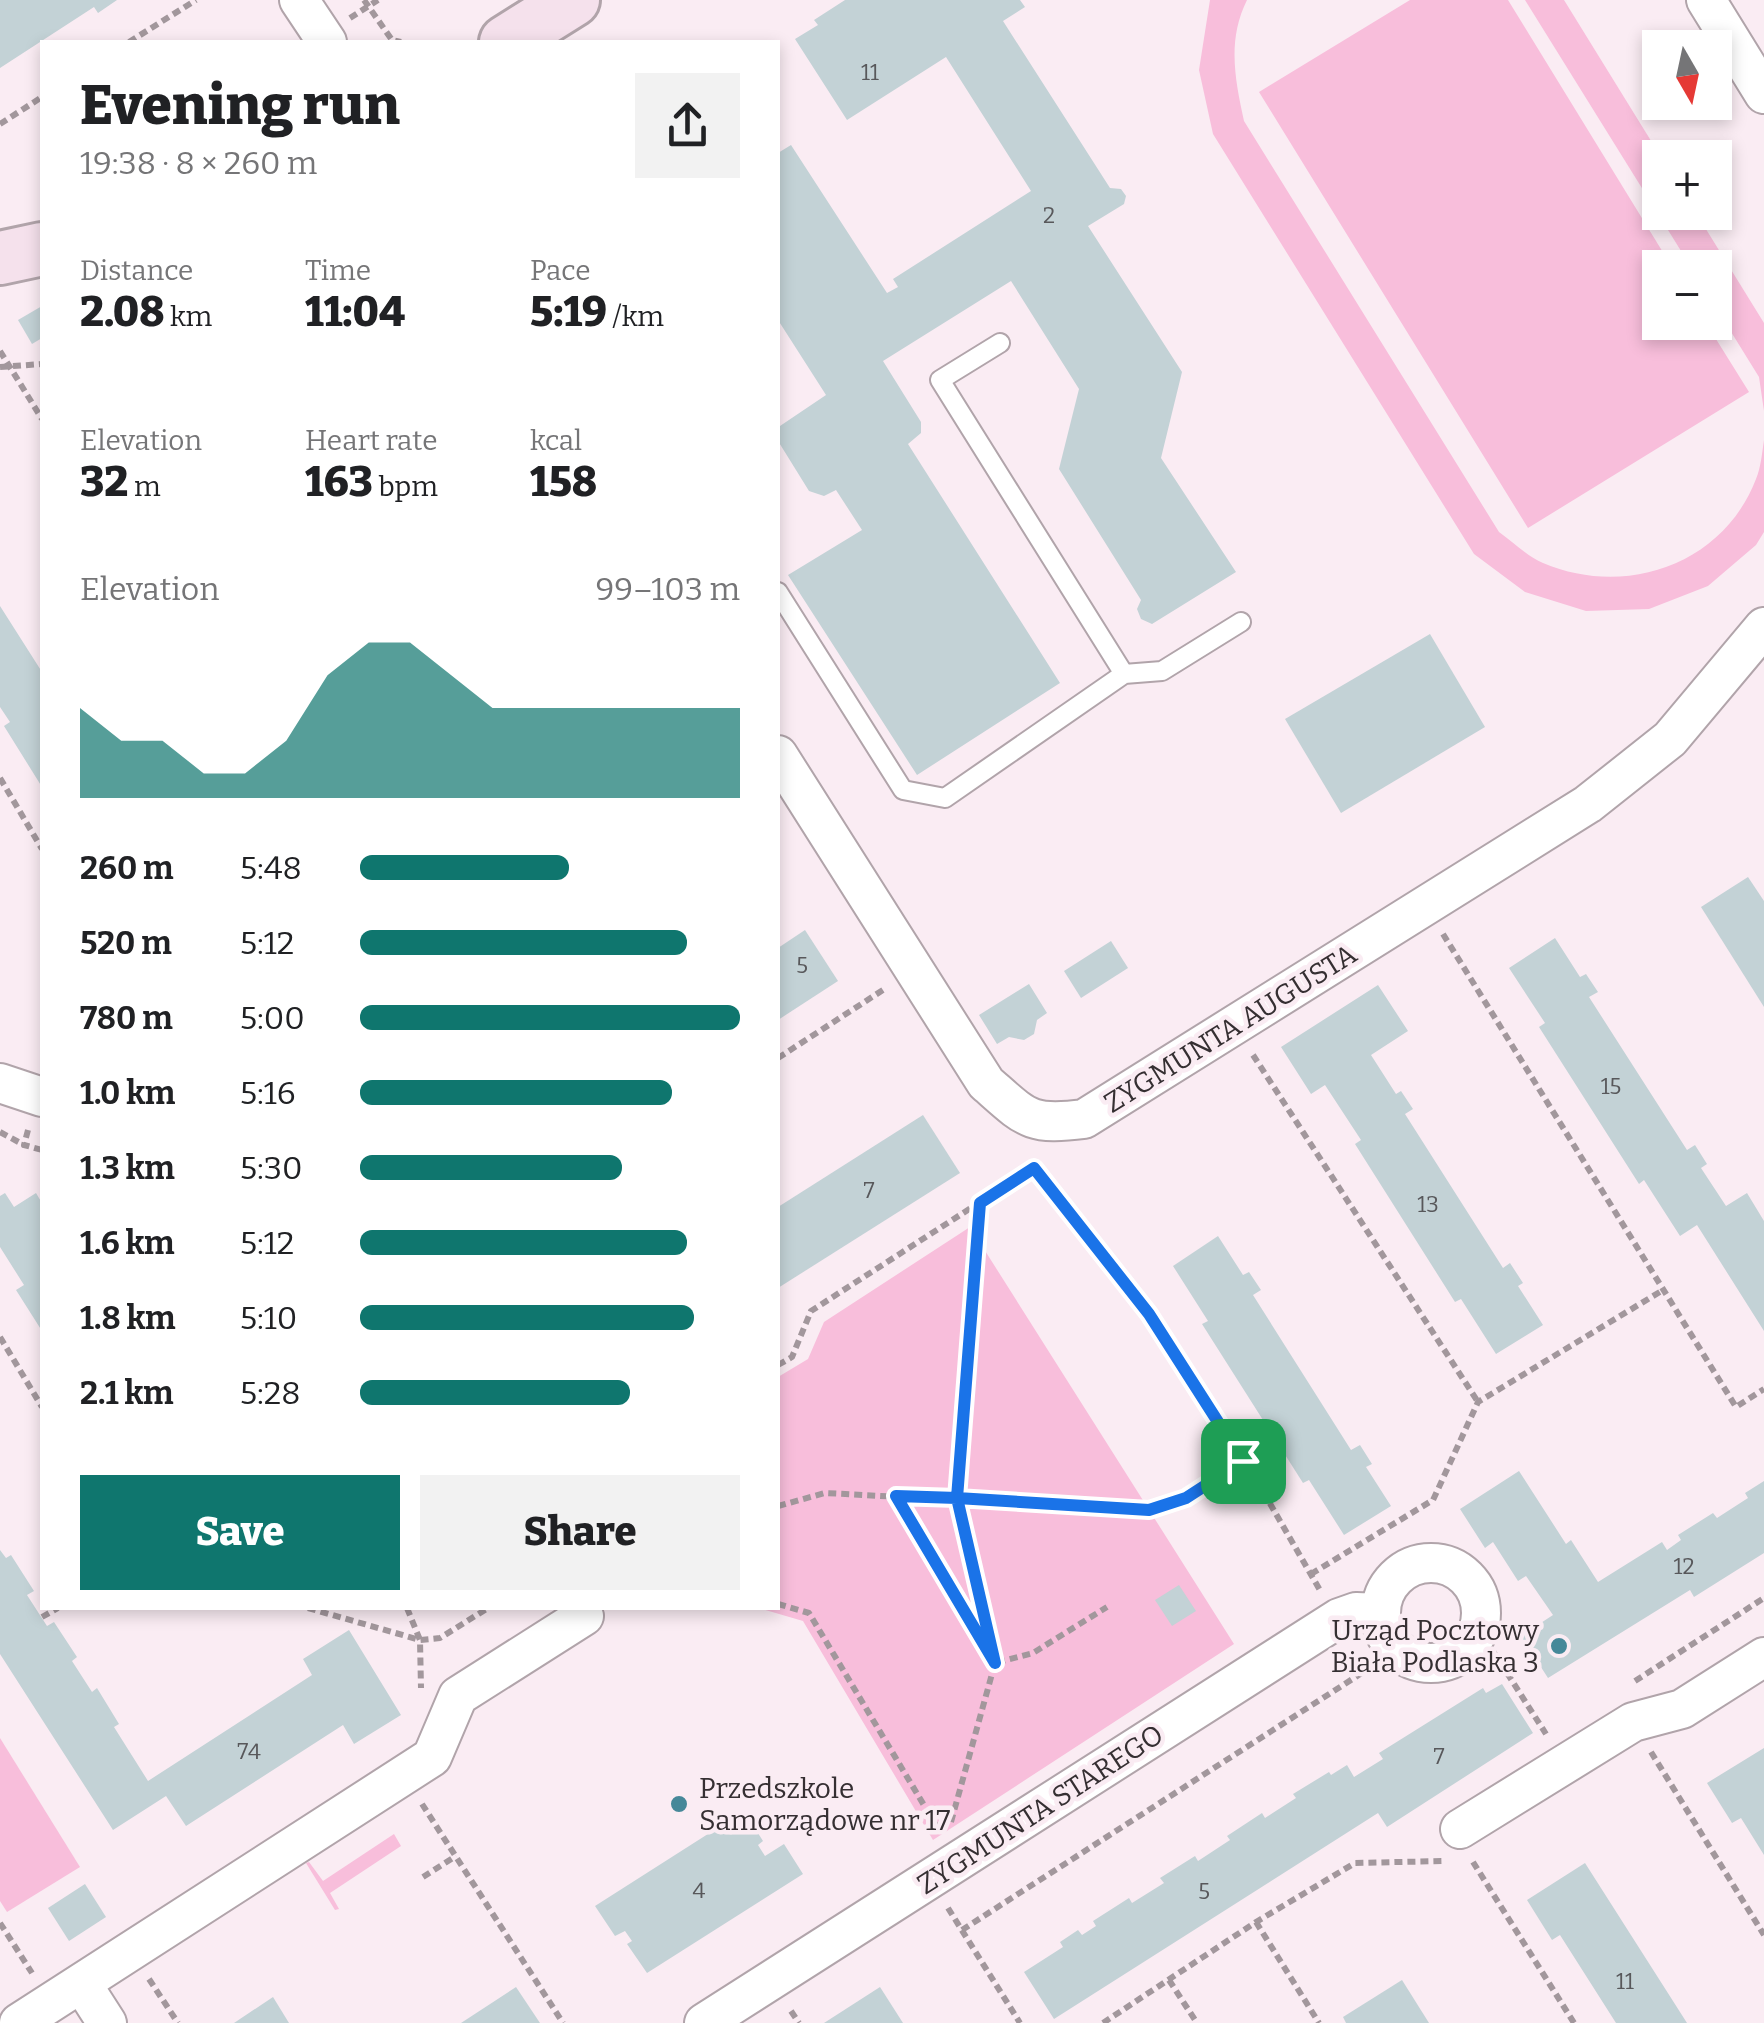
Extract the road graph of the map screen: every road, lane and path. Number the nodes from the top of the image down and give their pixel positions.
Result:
1 (196, 0) edge
2 (299, 0) edge
3 (364, 0) edge
4 (574, 0) edge
5 (1706, 0) edge
6 (132, 40) edge
7 (326, 40) edge
8 (392, 40) edge
9 (509, 40) edge
10 (1754, 69) edge
11 (40, 98) edge
12 (0, 124) edge
13 (40, 249) edge
14 (0, 258) edge
15 (1000, 343) dead end
16 (0, 351) edge
17 (40, 364) edge
18 (0, 367) edge
19 (11, 368) junction
20 (40, 416) edge
21 (780, 595) edge
22 (1241, 622) dead end
23 (1764, 628) edge
24 (1124, 674) junction
25 (780, 757) edge
26 (0, 778) edge
27 (40, 847) edge
28 (1426, 905) junction
29 (914, 970) junction
30 (1234, 1025) junction
31 (780, 1057) edge
32 (0, 1083) edge
33 (40, 1097) edge
34 (0, 1132) edge
35 (24, 1145) dead end
36 (980, 1203) junction
37 (1663, 1290) junction
38 (0, 1337) edge
39 (780, 1364) edge
40 (1764, 1390) edge
41 (1478, 1402) junction
42 (40, 1404) edge
43 (1243, 1461) junction
44 (896, 1496) junction
45 (957, 1498) junction
46 (780, 1505) edge
47 (1310, 1574) junction
48 (1764, 1598) edge
49 (1325, 1599) dead end
50 (780, 1605) edge
51 (1107, 1607) dead end
52 (52, 1610) edge
53 (315, 1610) edge
54 (408, 1610) edge
55 (485, 1610) edge
56 (1380, 1613) dead end
57 (584, 1616) dead end
58 (42, 1618) dead end
59 (420, 1640) junction
60 (1493, 1651) dead end
61 (1764, 1657) edge
62 (1382, 1660) dead end
63 (995, 1663) junction
64 (1632, 1722) junction
65 (1565, 1764) junction
66 (405, 1777) junction
67 (1464, 1840) junction
68 (456, 1856) junction
69 (423, 1877) dead end
70 (930, 1879) junction
71 (1256, 1922) junction
72 (0, 1924) edge
73 (962, 1930) junction
74 (1764, 1935) edge
75 (132, 1952) junction
76 (1169, 1980) junction
77 (39, 1984) dead end
78 (82, 1984) junction
79 (19, 2023) edge
80 (107, 2023) edge
81 (178, 2023) edge
82 (563, 2023) edge
83 (704, 2023) edge
84 (1020, 2023) edge
85 (1103, 2023) edge
86 (1198, 2023) edge
87 (1320, 2023) edge
88 (1574, 2023) edge

1 - 6 path
2 - 7 street
3 - 8 path
4 - 9 street
5 - 10 street
11 - 12 path
13 - 14 street
15 - 24 lane
16 - 19 path
17 - 19 path
18 - 19 path
19 - 20 path
21 - 24 lane
22 - 24 lane
23 - 28 street, ZYGMUNTA AUGUSTA
25 - 29 street, ZYGMUNTA AUGUSTA
26 - 27 path
28 - 30 street, ZYGMUNTA AUGUSTA
28 - 37 path
29 - 30 street, ZYGMUNTA AUGUSTA
29 - 31 path
30 - 41 path
32 - 33 street
34 - 35 path
36 - 39 path
36 - 43 path
36 - 45 path
37 - 40 path
37 - 41 path
38 - 42 path
41 - 47 path
43 - 45 path
43 - 47 path
44 - 45 path
44 - 46 path
44 - 63 path
45 - 63 path
47 - 49 path
48 - 64 path
50 - 63 path
51 - 63 path
52 - 58 path
53 - 59 path
54 - 59 path
55 - 59 path
56 - 70 street, ZYGMUNTA STAREGO
57 - 66 street
60 - 65 path
61 - 64 street
62 - 73 path
64 - 65 street
64 - 74 path
65 - 67 street
66 - 68 path
66 - 75 street
67 - 71 path
67 - 88 path
68 - 69 path
68 - 82 path
70 - 73 path
70 - 83 street, ZYGMUNTA STAREGO
71 - 76 path
71 - 87 path
72 - 77 path
73 - 84 path
75 - 78 street
75 - 81 path
76 - 85 path
76 - 86 path
78 - 79 street
78 - 80 street

